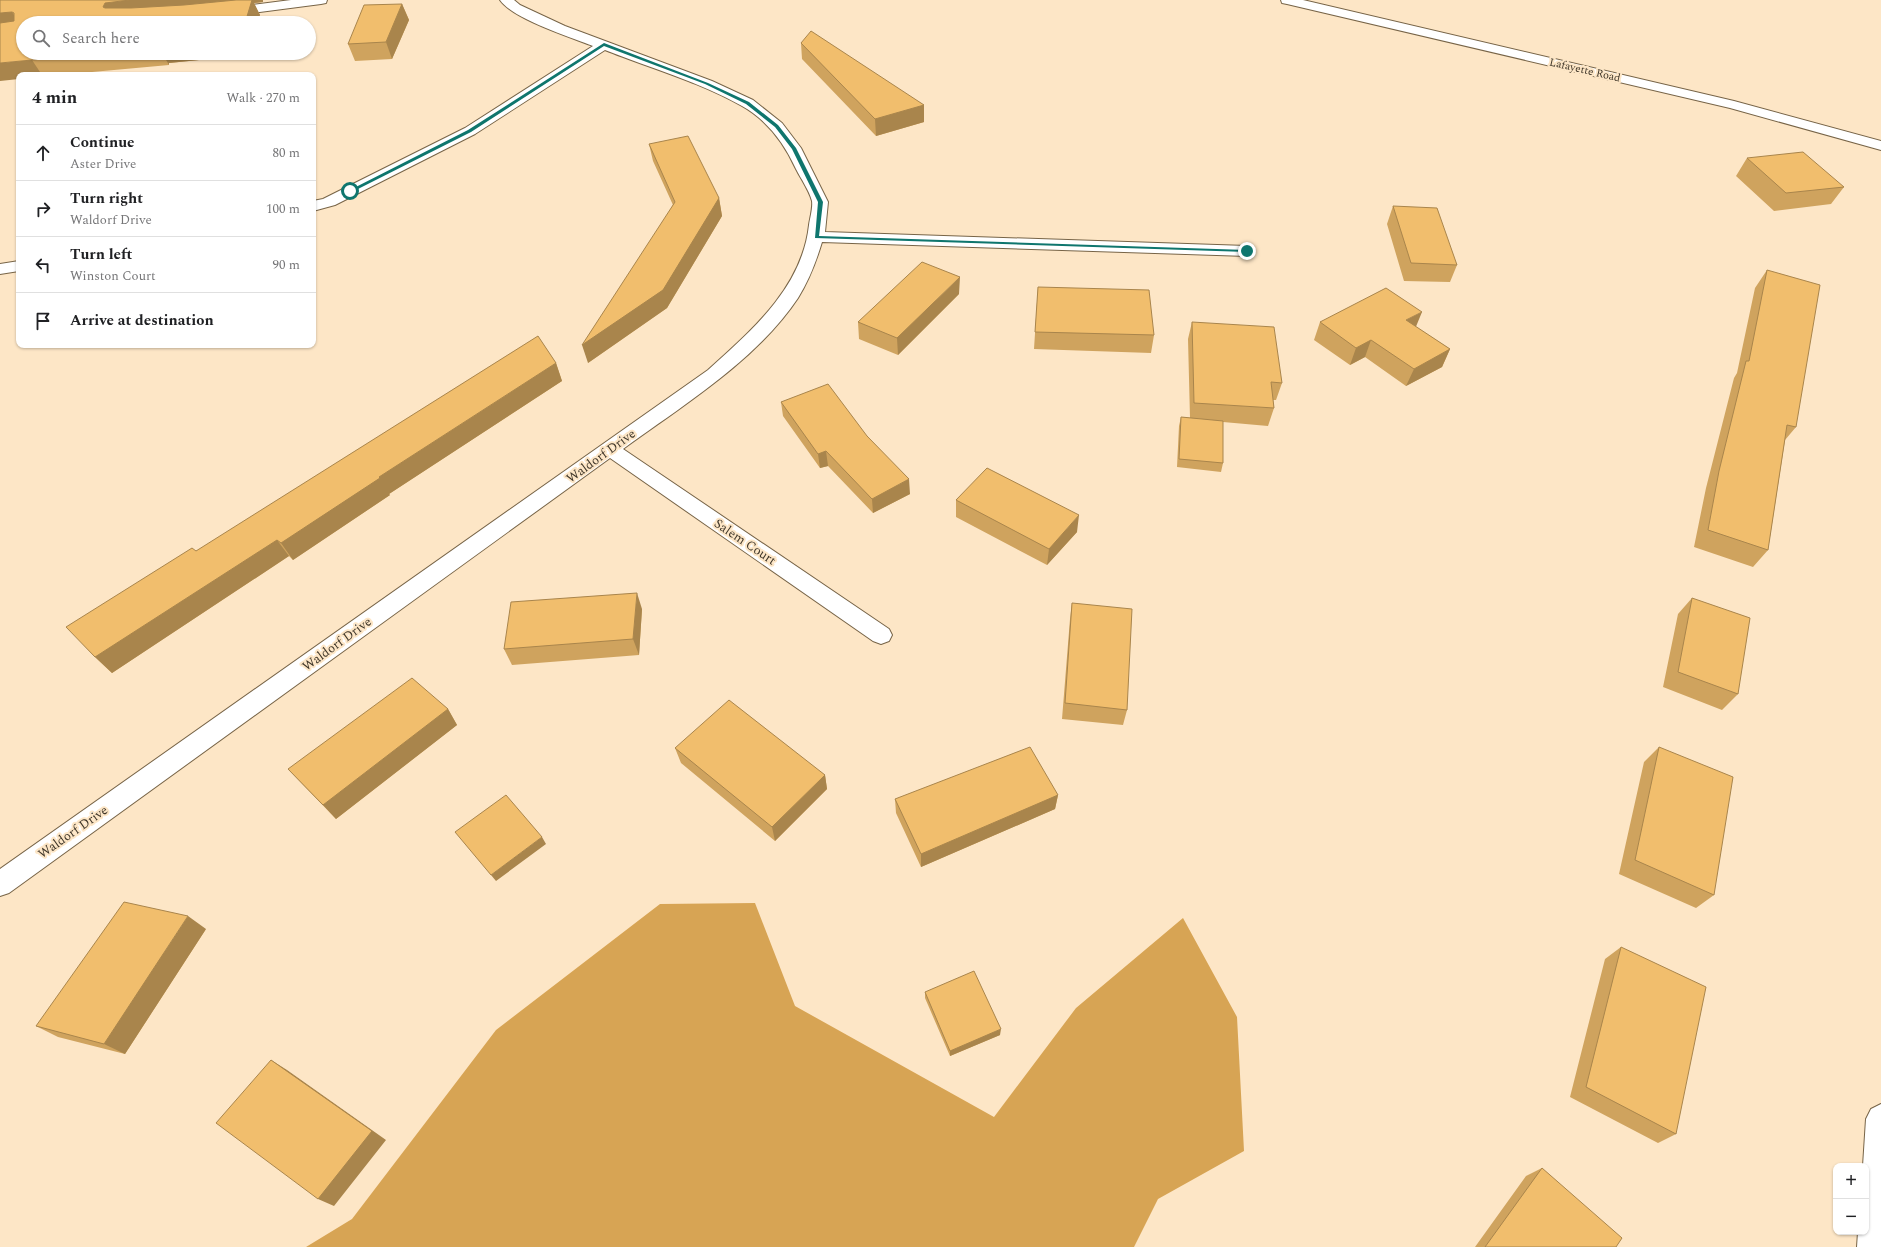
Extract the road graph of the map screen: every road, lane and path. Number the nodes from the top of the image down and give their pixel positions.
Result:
1 (321, 0) edge
2 (506, 0) edge
3 (1287, 0) edge
4 (214, 14) edge
5 (604, 44) junction
6 (1881, 146) edge
7 (316, 205) edge
8 (816, 237) junction
9 (1247, 251) dead end
10 (16, 266) edge
11 (0, 269) edge
12 (610, 449) junction
13 (881, 635) dead end
14 (0, 884) edge
15 (1881, 1119) edge
16 (1873, 1247) edge

1 - 4 street
2 - 5 street, Waldorf Drive
3 - 6 street, Lafayette Road
5 - 7 street
5 - 8 street, Waldorf Drive
8 - 9 street
8 - 12 street, Waldorf Drive
10 - 11 street
12 - 13 street, Salem Court
12 - 14 street, Waldorf Drive
15 - 16 street

